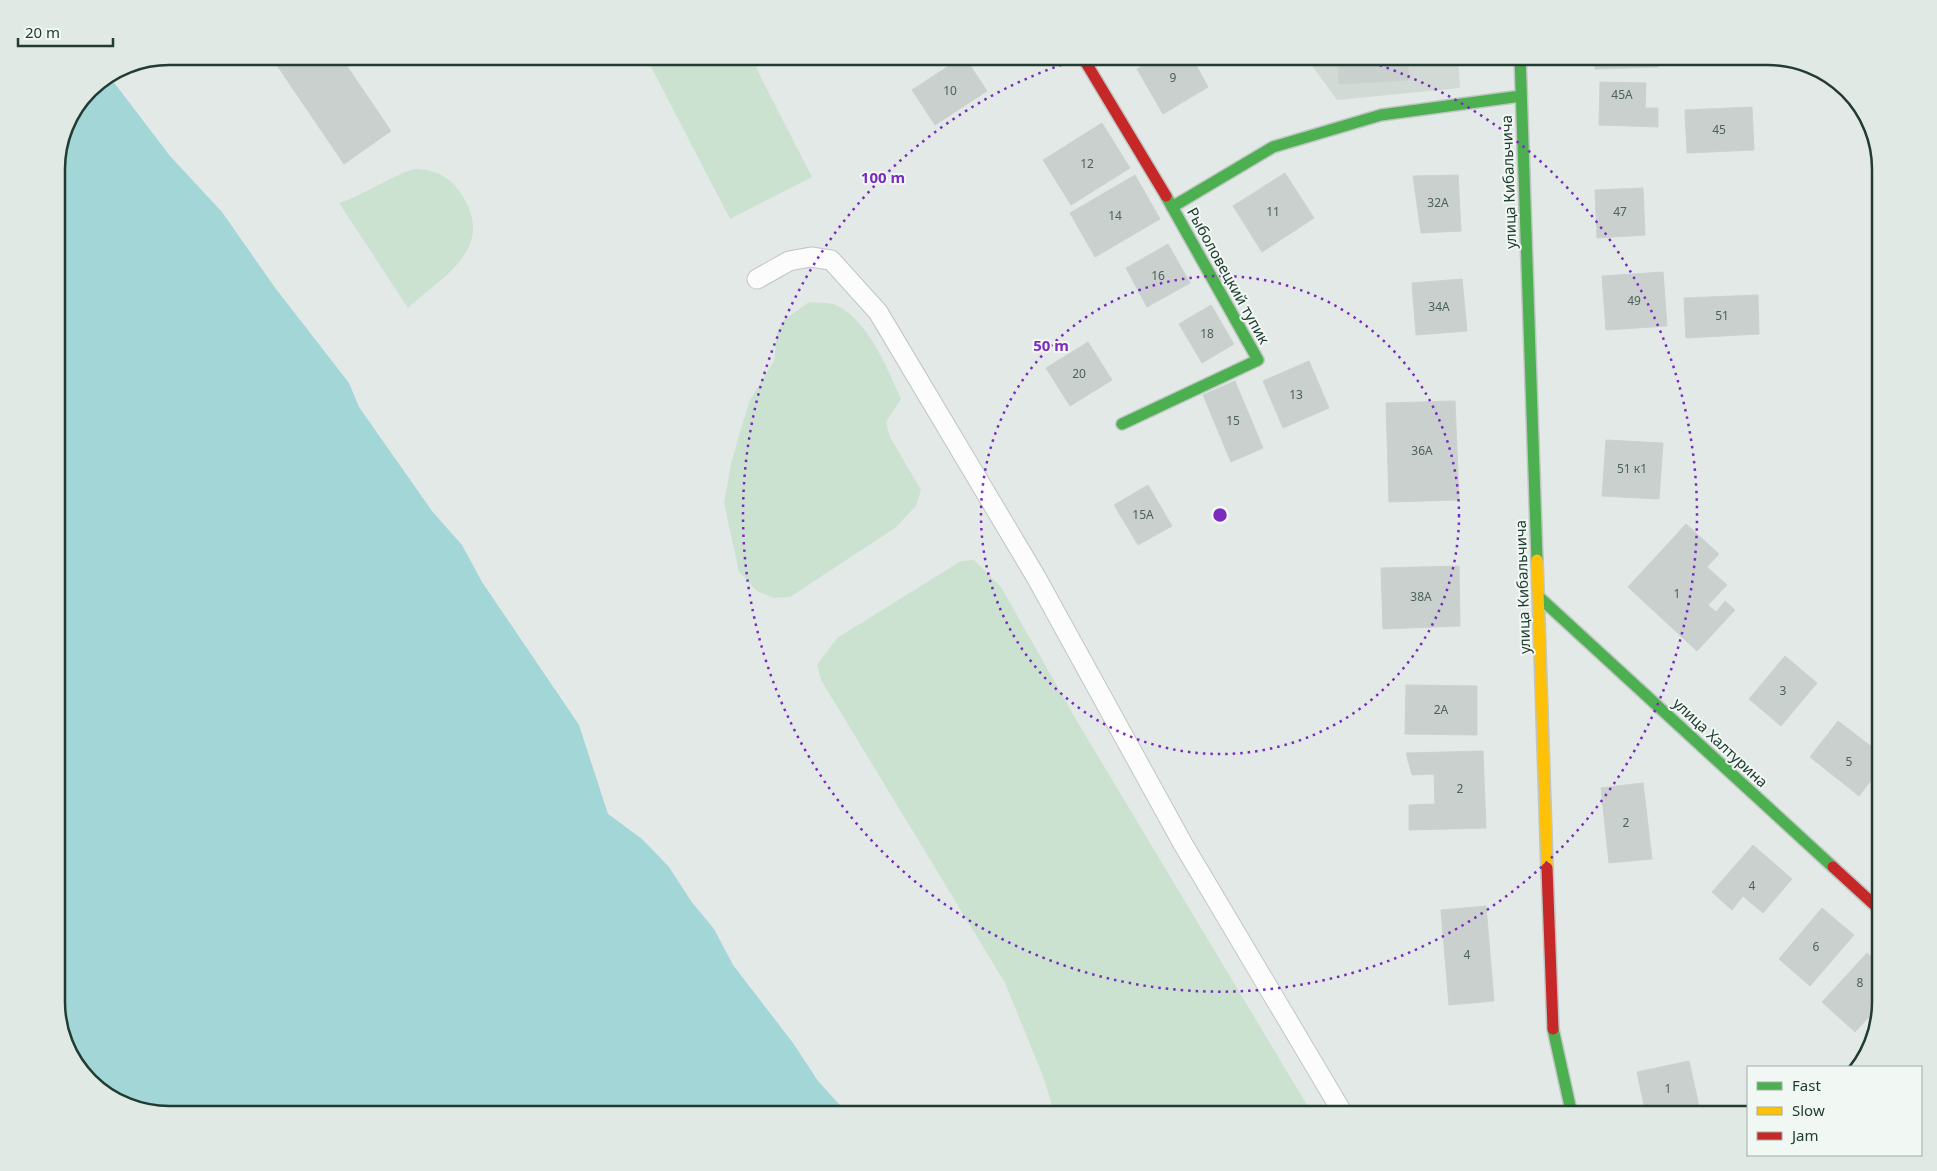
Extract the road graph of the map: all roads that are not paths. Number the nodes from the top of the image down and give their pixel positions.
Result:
1 (1087, 65) edge
2 (1520, 65) edge
3 (1521, 96) junction
4 (1172, 207) junction
5 (757, 278) dead end
6 (1122, 424) dead end
7 (1539, 597) junction
8 (1872, 903) edge
9 (1339, 1106) edge
10 (1570, 1106) edge

1 - 4 street, Рыболовецкий тупик
2 - 3 street, улица Кибальчича
3 - 4 street, Рыболовецкий тупик
3 - 7 street, улица Кибальчича
4 - 6 street, Рыболовецкий тупик
5 - 9 lane
7 - 8 street, улица Халтурина
7 - 10 street, улица Кибальчича

